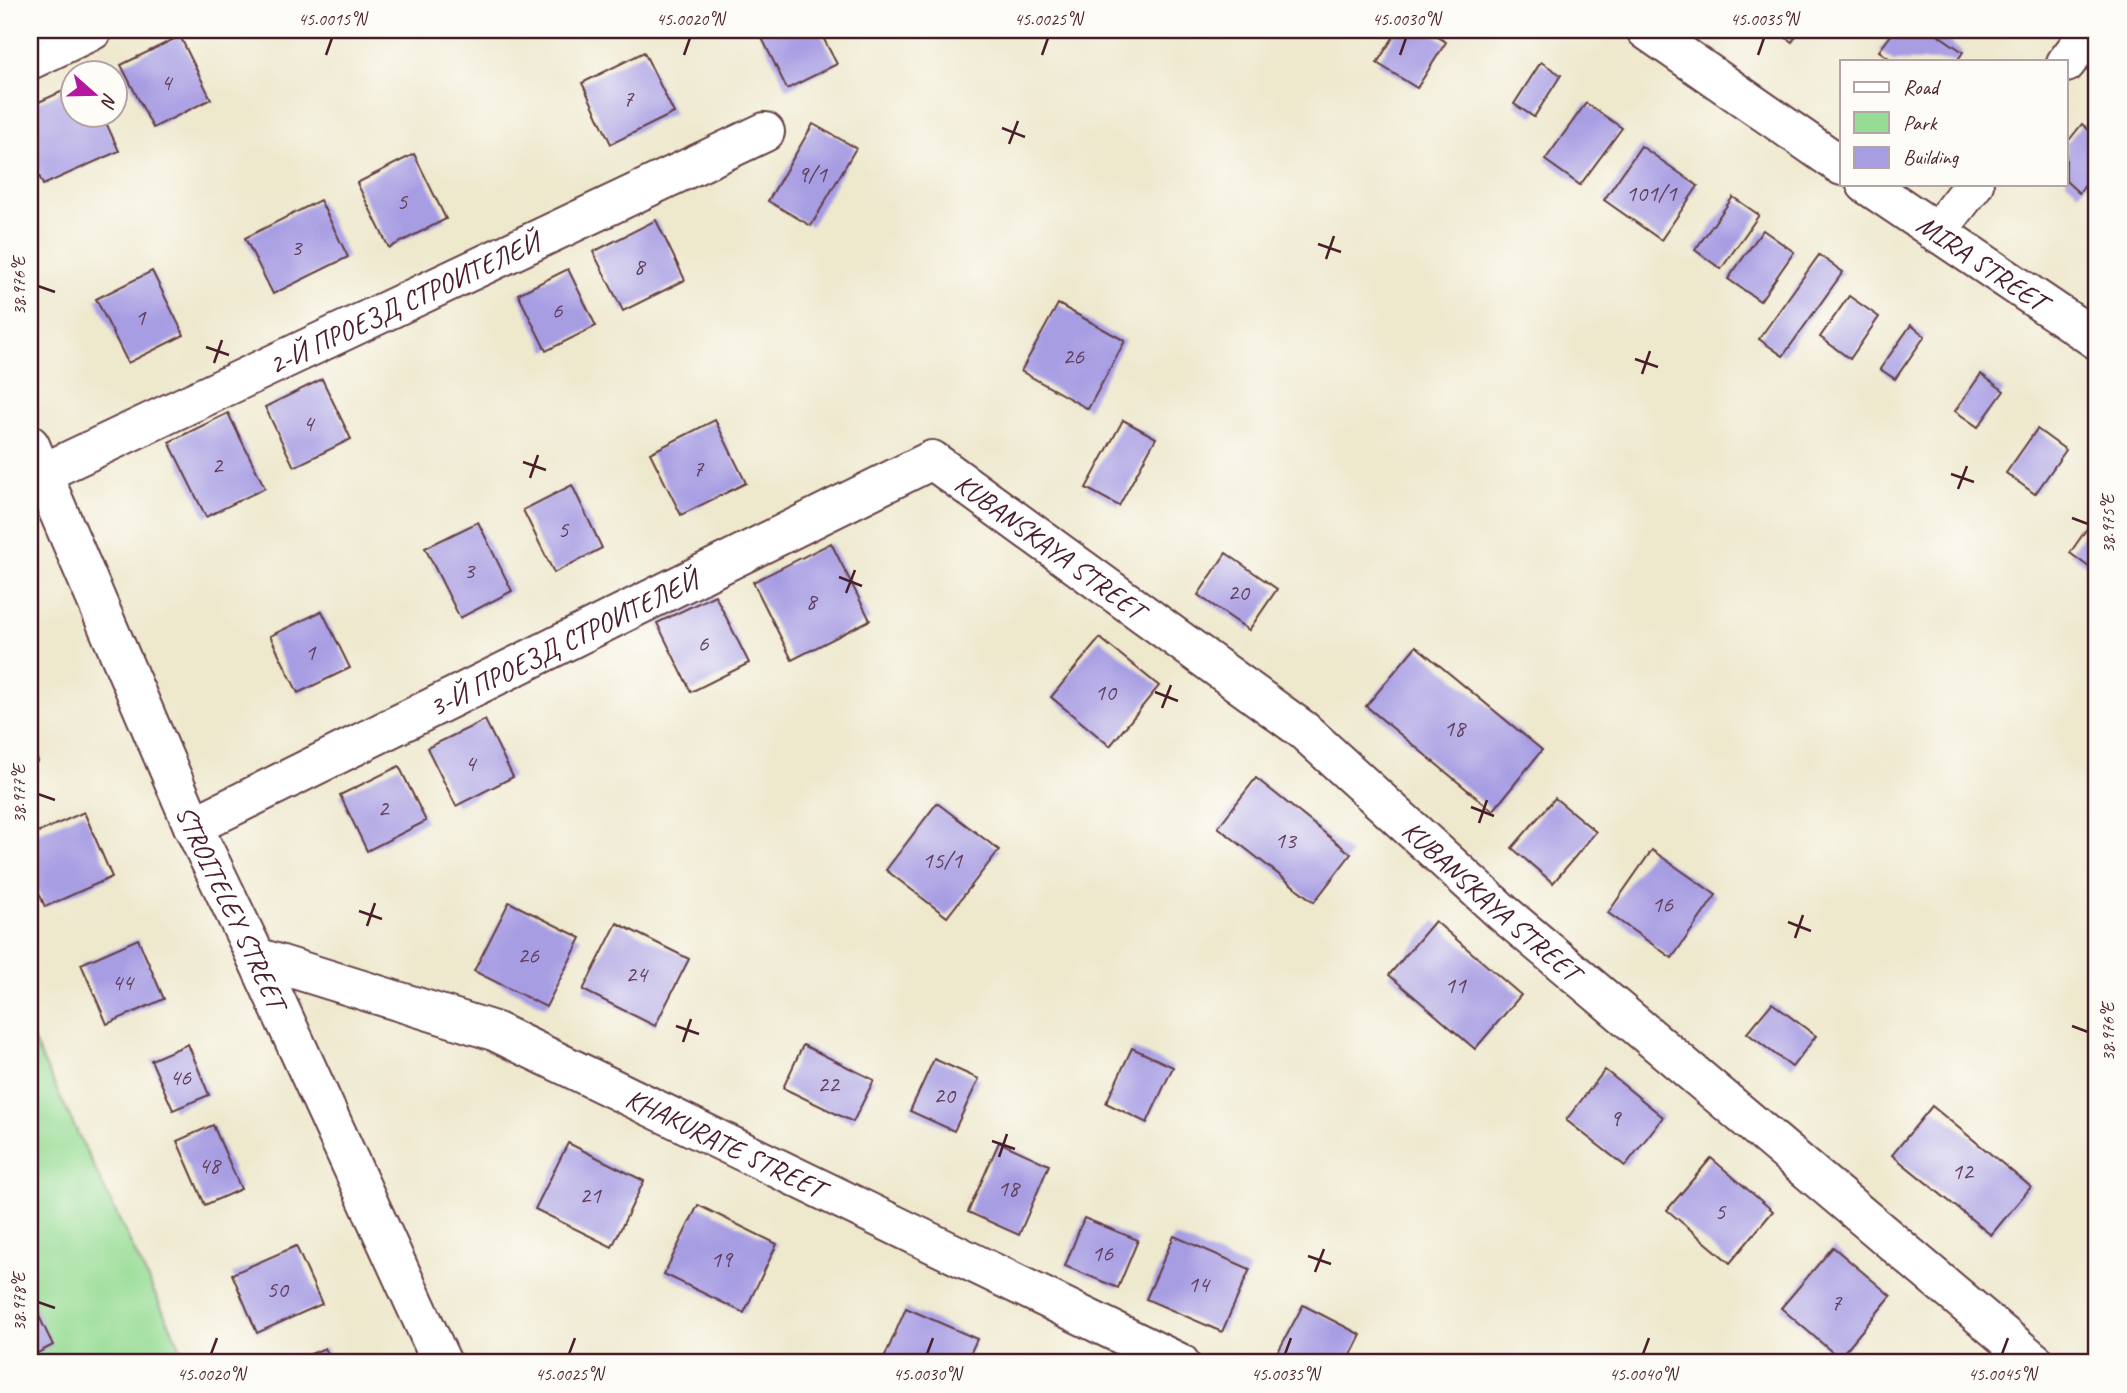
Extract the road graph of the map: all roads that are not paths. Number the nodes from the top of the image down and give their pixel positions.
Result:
1 (93, 30) edge
2 (1646, 30) edge
3 (2091, 30) edge
4 (30, 60) edge
5 (2068, 60) edge
6 (765, 132) dead end
7 (1840, 165) edge
8 (1870, 186) edge
9 (1972, 186) edge
10 (1936, 233) junction
11 (2097, 340) edge
12 (36, 459) edge
13 (932, 460) joint
14 (193, 826) junction
15 (256, 957) junction
16 (442, 1363) edge
17 (1180, 1363) edge
18 (2036, 1363) edge

1 - 4 street
2 - 7 street
3 - 5 street
6 - 12 street, 2-Й ПРОЕЗД СТРОИТЕЛЕЙ
8 - 10 street, MIRA STREET
9 - 10 street
10 - 11 street, MIRA STREET
12 - 14 street, STROITELEY STREET
13 - 14 street, 3-Й ПРОЕЗД СТРОИТЕЛЕЙ
13 - 18 street, KUBANSKAYA STREET
14 - 15 street, STROITELEY STREET
15 - 16 street, STROITELEY STREET
15 - 17 street, KHAKURATE STREET

